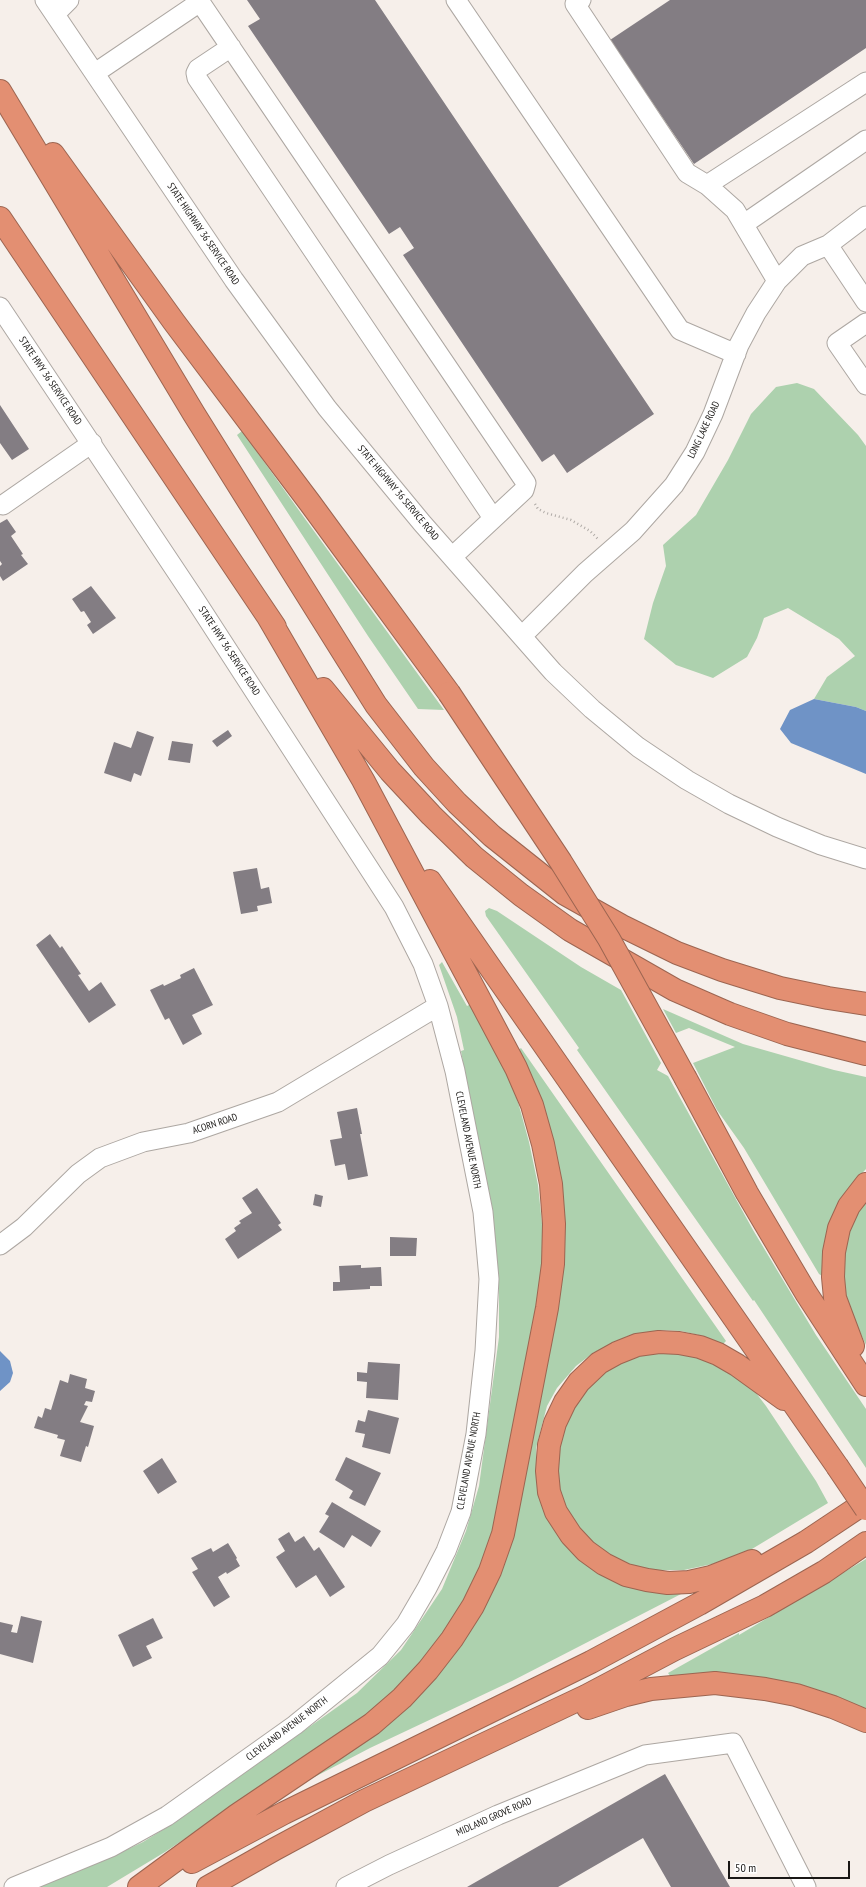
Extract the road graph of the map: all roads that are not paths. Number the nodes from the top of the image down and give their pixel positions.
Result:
1 (69, 0) edge
2 (456, 0) edge
3 (202, 1) edge
4 (576, 1) edge
5 (50, 7) edge
6 (231, 47) junction
7 (95, 73) junction
8 (0, 80) edge
9 (866, 82) edge
10 (0, 91) edge
11 (866, 140) edge
12 (707, 185) junction
13 (866, 216) edge
14 (0, 218) edge
15 (744, 224) junction
16 (828, 245) junction
17 (777, 281) junction
18 (866, 302) edge
19 (3, 316) edge
20 (866, 323) edge
21 (736, 354) junction
22 (866, 385) edge
23 (92, 443) junction
24 (3, 505) dead end
25 (493, 518) junction
26 (452, 556) junction
27 (266, 616) junction
28 (522, 636) junction
29 (363, 780) junction
30 (866, 859) edge
31 (866, 1004) edge
32 (438, 1006) junction
33 (866, 1054) edge
34 (866, 1184) edge
35 (0, 1245) edge
36 (866, 1375) edge
37 (866, 1385) edge
38 (798, 1410) junction
39 (866, 1502) edge
40 (866, 1509) edge
41 (806, 1542) junction
42 (866, 1544) edge
43 (866, 1721) edge
44 (532, 1722) junction
45 (14, 1887) edge
46 (139, 1887) edge
47 (144, 1887) edge
48 (208, 1887) edge
49 (346, 1887) edge
50 (806, 1887) edge

1 - 5 street
2 - 21 street
3 - 6 street
3 - 7 street
4 - 12 street
5 - 7 street, STATE HIGHWAY 36 SERVICE ROAD
6 - 25 street
6 - 25 street
7 - 26 street, STATE HIGHWAY 36 SERVICE ROAD
8 - 37 highway, bridge
9 - 12 street
10 - 31 highway
11 - 15 street
12 - 15 street
13 - 16 street, LONG LAKE ROAD
14 - 27 highway
15 - 17 street
16 - 17 street, LONG LAKE ROAD
16 - 18 street
17 - 21 street, LONG LAKE ROAD
19 - 23 street, STATE HWY 36 SERVICE ROAD
20 - 22 street
21 - 28 street, LONG LAKE ROAD
23 - 24 street
23 - 32 street, STATE HWY 36 SERVICE ROAD
25 - 26 street
26 - 28 street, STATE HIGHWAY 36 SERVICE ROAD
27 - 29 highway
27 - 33 highway
28 - 30 street, STATE HIGHWAY 36 SERVICE ROAD
29 - 38 highway
29 - 46 highway
32 - 35 street, ACORN ROAD
32 - 45 street, CLEVELAND AVENUE NORTH
34 - 36 highway
38 - 40 highway, bridge
38 - 41 highway
39 - 41 highway
41 - 47 highway
42 - 44 highway
43 - 44 highway
44 - 48 highway
49 - 50 street, MIDLAND GROVE ROAD

